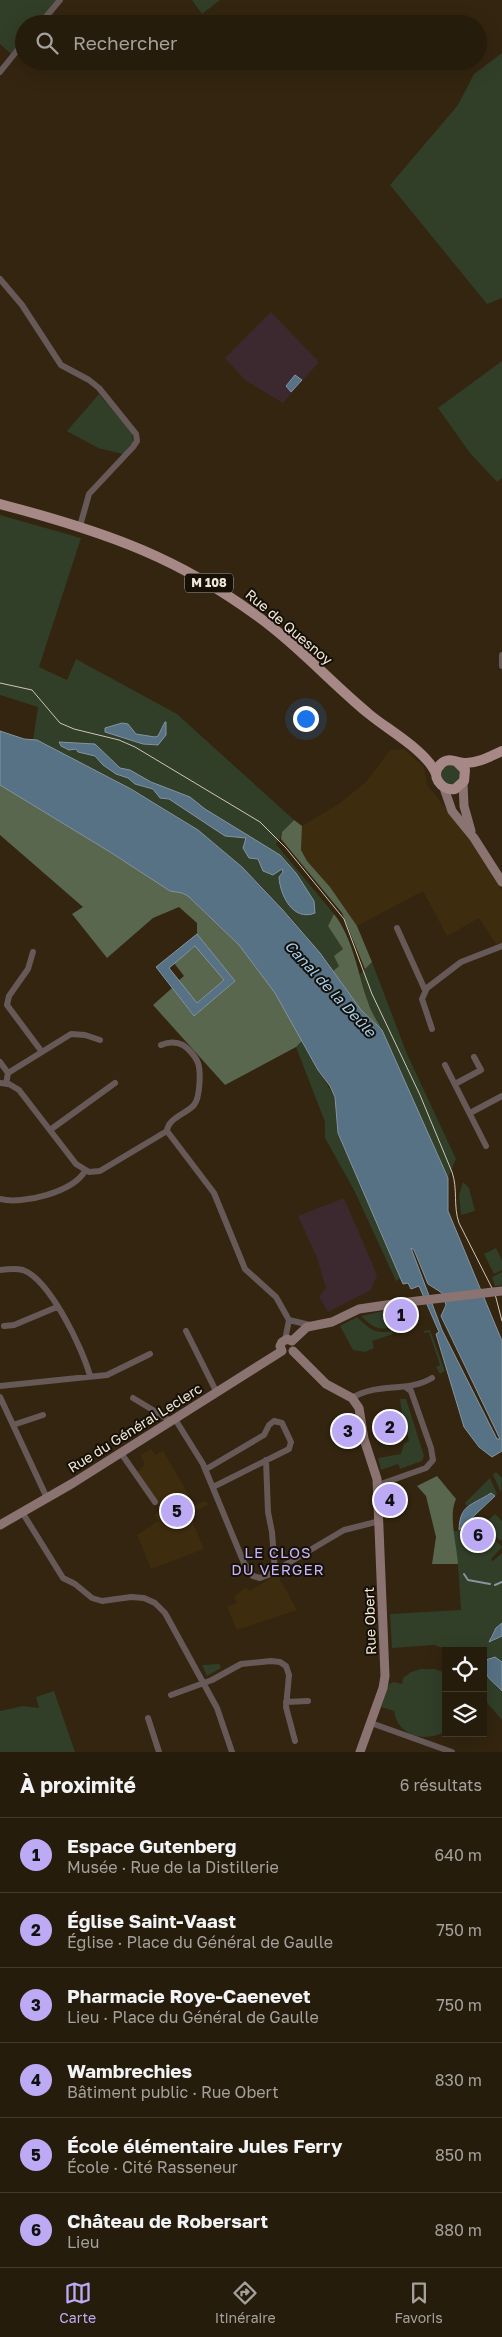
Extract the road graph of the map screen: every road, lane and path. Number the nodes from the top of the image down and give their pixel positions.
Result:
1 (60, 0) edge
2 (48, 15) edge
3 (15, 53) edge
4 (0, 72) edge
5 (0, 279) edge
6 (0, 504) edge
7 (80, 526) junction
8 (502, 655) edge
9 (502, 666) edge
10 (382, 724) junction
11 (502, 751) edge
12 (502, 757) edge
13 (452, 761) junction
14 (436, 774) junction
15 (464, 781) junction
16 (444, 788) junction
17 (474, 838) junction
18 (502, 882) edge
19 (397, 928) dead end
20 (502, 946) edge
21 (33, 952) dead end
22 (425, 990) junction
23 (432, 1029) dead end
24 (100, 1038) dead end
25 (161, 1045) dead end
26 (42, 1052) junction
27 (474, 1057) dead end
28 (0, 1062) edge
29 (445, 1065) dead end
30 (8, 1073) junction
31 (115, 1083) dead end
32 (3, 1084) edge
33 (455, 1084) junction
34 (502, 1096) edge
35 (470, 1113) junction
36 (50, 1130) junction
37 (167, 1131) junction
38 (486, 1146) dead end
39 (85, 1171) junction
40 (0, 1199) edge
41 (0, 1270) edge
42 (502, 1291) edge
43 (57, 1307) junction
44 (289, 1320) junction
45 (4, 1326) dead end
46 (311, 1326) junction
47 (186, 1331) dead end
48 (289, 1340) junction
49 (282, 1351) junction
50 (293, 1351) junction
51 (150, 1354) dead end
52 (90, 1376) junction
53 (432, 1378) dead end
54 (0, 1386) edge
55 (409, 1390) junction
56 (217, 1393) junction
57 (0, 1397) edge
58 (133, 1398) dead end
59 (352, 1398) junction
60 (42, 1415) dead end
61 (173, 1420) junction
62 (13, 1425) junction
63 (121, 1453) junction
64 (266, 1460) junction
65 (205, 1468) junction
66 (378, 1485) junction
67 (213, 1486) junction
68 (47, 1498) junction
69 (154, 1502) dead end
70 (22, 1512) junction
71 (380, 1521) junction
72 (0, 1525) edge
73 (275, 1571) junction
74 (203, 1684) junction
75 (171, 1695) dead end
76 (308, 1701) dead end
77 (286, 1702) junction
78 (148, 1718) dead end
79 (370, 1723) junction
80 (295, 1741) dead end
81 (160, 1752) edge
82 (232, 1752) edge
83 (360, 1752) edge
84 (452, 1752) edge

1 - 2 street
3 - 4 street
5 - 7 street
6 - 7 main road, Rue de Quesnoy / M 108
7 - 10 main road, Rue de Quesnoy / M 108
8 - 9 street
10 - 13 main road, Rue de Quesnoy / M 108
10 - 14 main road, Rue de Quesnoy / M 108
11 - 13 main road
12 - 15 main road
13 - 14 main road
13 - 15 main road
14 - 16 main road
15 - 16 main road
15 - 17 street
16 - 17 street
17 - 18 street
19 - 22 street
20 - 22 street
21 - 26 street
22 - 23 street
24 - 26 street
25 - 37 street
26 - 30 street
27 - 33 street
28 - 30 street
29 - 33 street
30 - 32 street
31 - 36 street
32 - 36 street
33 - 35 street
34 - 35 street
35 - 38 street
36 - 39 street
37 - 39 street
37 - 44 street
39 - 40 street
41 - 43 street
42 - 46 street, bridge
43 - 45 street
43 - 52 street
44 - 46 street
44 - 48 street
46 - 48 street
47 - 56 street
48 - 49 street
48 - 50 street
49 - 50 street
49 - 56 street, Rue du Général Leclerc
50 - 59 street
51 - 52 street
52 - 54 street
53 - 55 street
55 - 59 street
55 - 66 street
56 - 61 street, Rue du Général Leclerc
57 - 62 street
58 - 61 street
59 - 66 street, Rue Obert
60 - 62 street
61 - 63 street, Rue du Général Leclerc
61 - 65 street
62 - 68 street
63 - 68 street, Rue du Général Leclerc
63 - 69 street
64 - 65 street
64 - 67 street
64 - 73 street
65 - 67 street
66 - 71 street, Rue Obert
67 - 73 street
68 - 70 street, Rue du Général Leclerc
70 - 72 street, Rue du Général Leclerc
70 - 74 street
71 - 73 street
71 - 79 street, Rue Obert
74 - 75 street
74 - 77 street
74 - 82 street
76 - 77 street
77 - 80 street
78 - 81 street
79 - 83 street, Rue Obert
79 - 84 street

